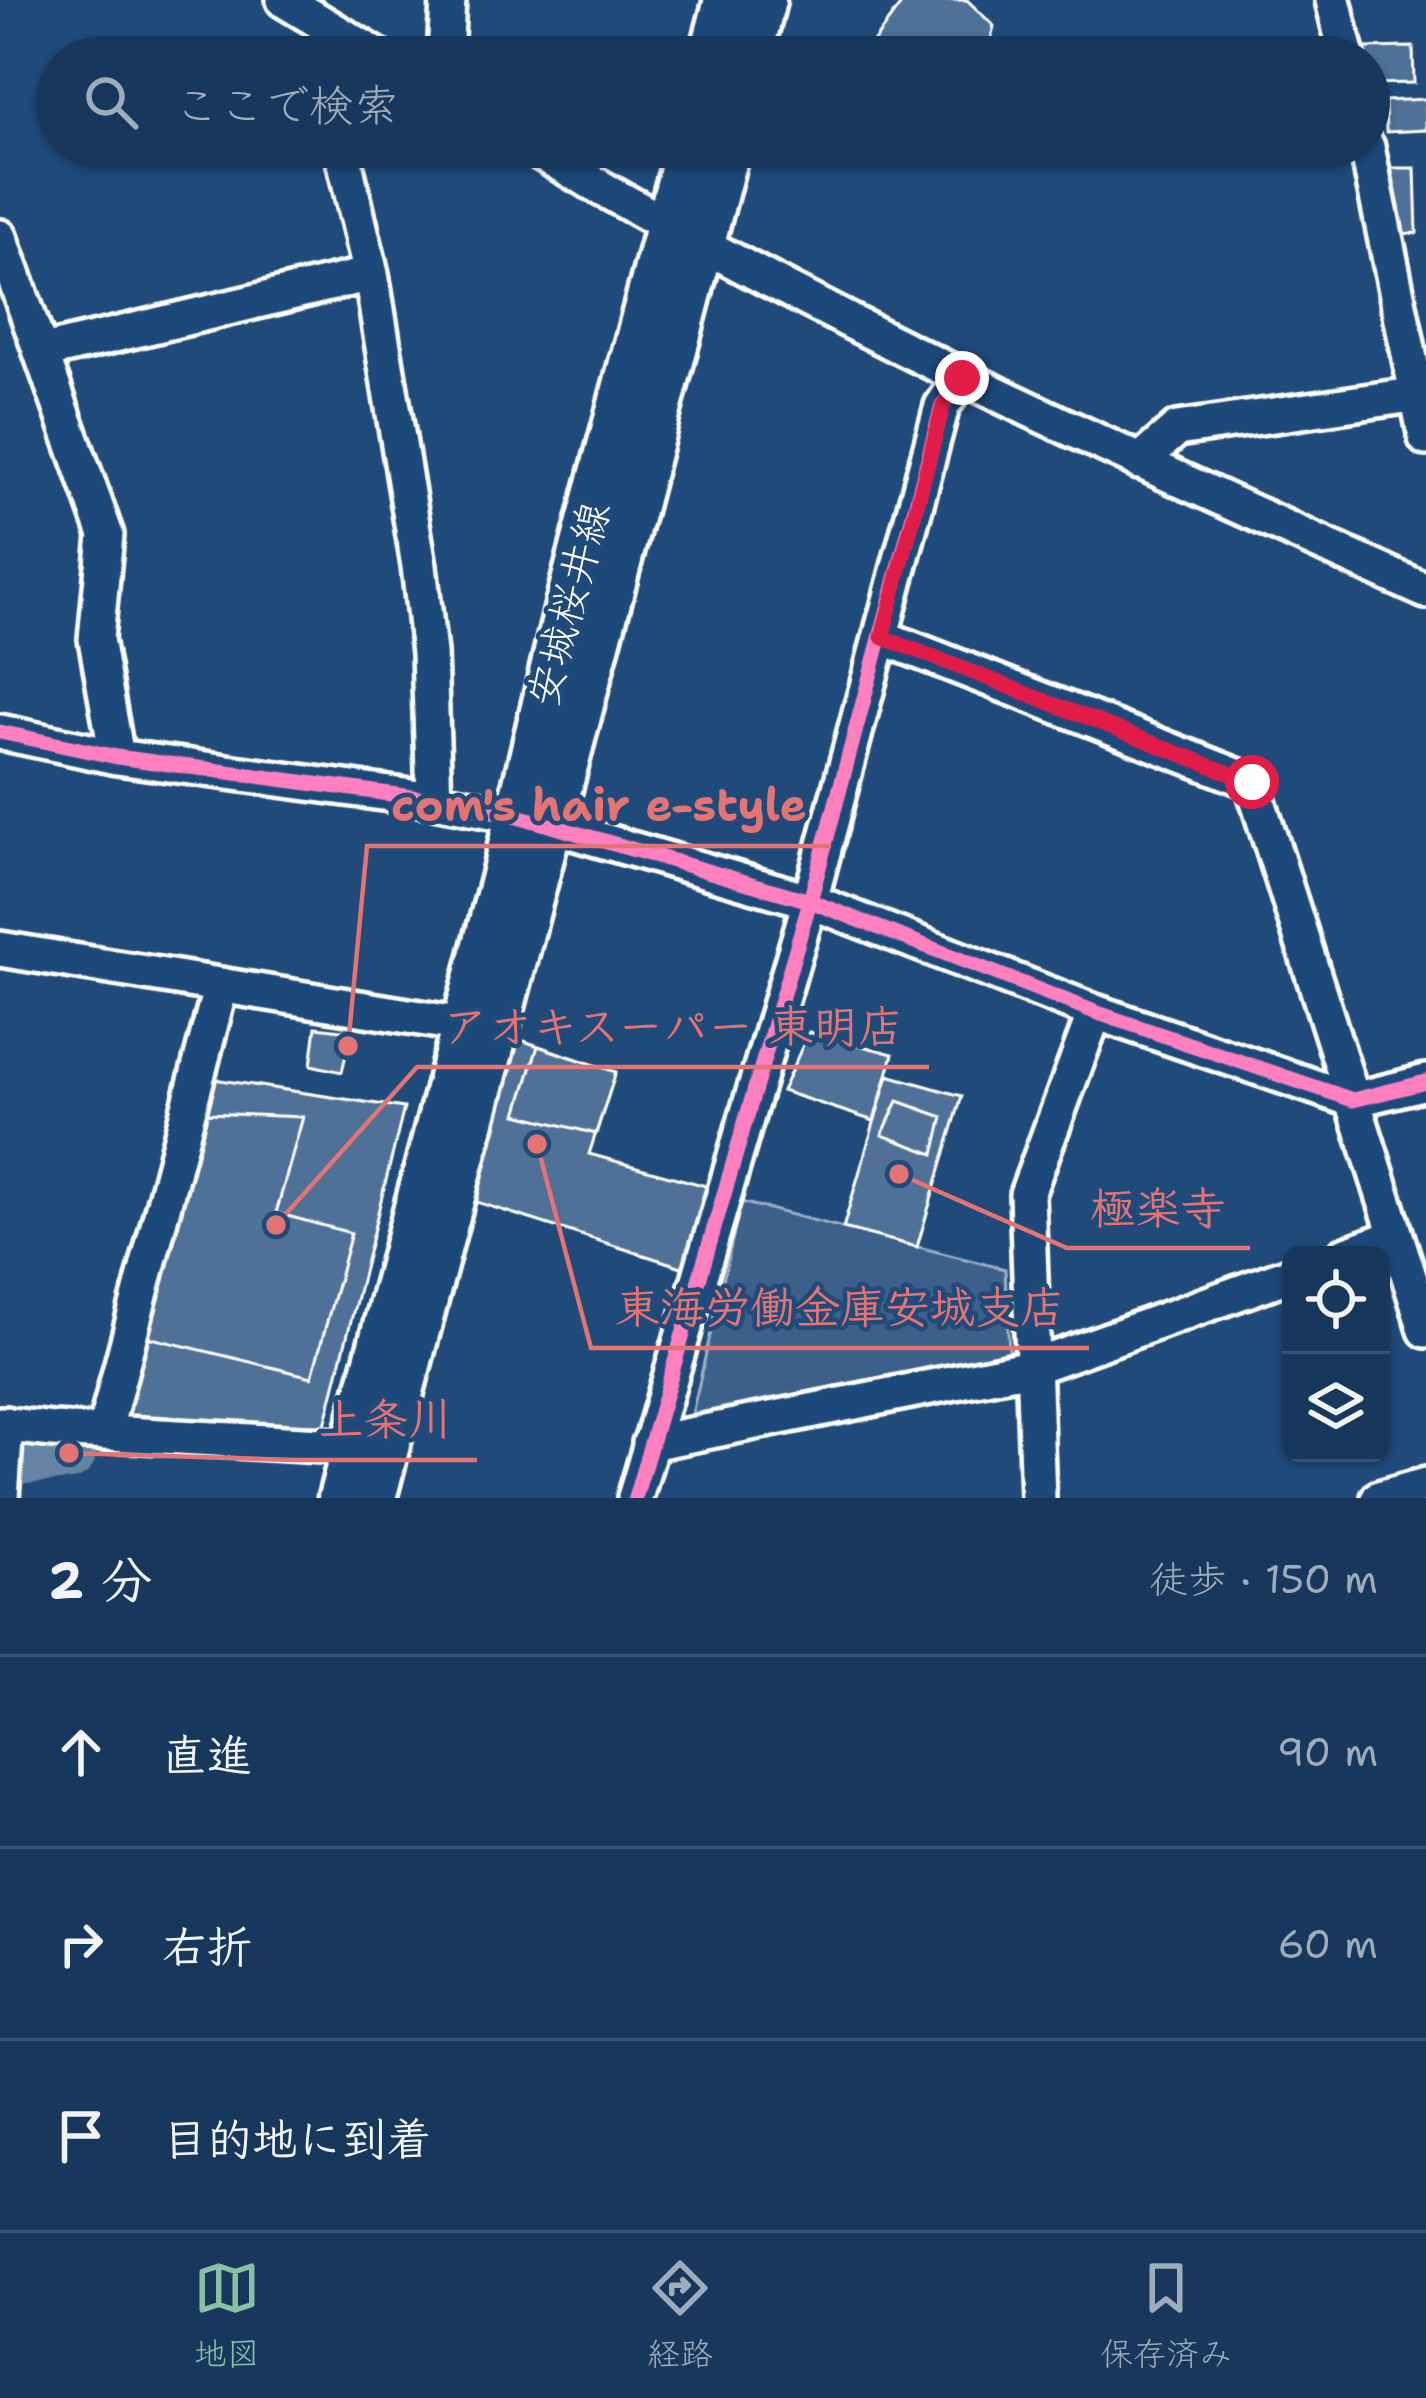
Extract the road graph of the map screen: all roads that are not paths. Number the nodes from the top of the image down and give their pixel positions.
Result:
1 (284, 0) edge
2 (448, 0) edge
3 (726, 0) edge
4 (764, 0) edge
5 (1333, 0) edge
6 (317, 36) edge
7 (446, 36) edge
8 (717, 36) edge
9 (755, 36) edge
10 (1342, 36) edge
11 (345, 168) edge
12 (568, 168) edge
13 (688, 168) edge
14 (718, 168) edge
15 (1372, 168) edge
16 (686, 235) junction
17 (0, 237) edge
18 (371, 274) junction
19 (43, 352) junction
20 (962, 378) junction
21 (1421, 394) edge
22 (1426, 438) edge
23 (1139, 462) junction
24 (1426, 591) edge
25 (882, 637) junction
26 (0, 732) edge
27 (117, 758) junction
28 (434, 800) junction
29 (533, 820) junction
30 (810, 901) junction
31 (0, 949) edge
32 (221, 985) junction
33 (1095, 1012) junction
34 (463, 1025) junction
35 (1426, 1082) edge
36 (1353, 1100) junction
37 (1394, 1237) junction
38 (1369, 1246) edge
39 (1282, 1277) edge
40 (1426, 1330) edge
41 (1036, 1366) junction
42 (3, 1424) edge
43 (104, 1433) junction
44 (650, 1443) junction
45 (369, 1448) junction
46 (1426, 1484) edge
47 (2, 1498) edge
48 (340, 1498) edge
49 (374, 1498) edge
50 (635, 1498) edge
51 (1038, 1498) edge
52 (1379, 1498) edge

1 - 6 street
2 - 7 street
3 - 8 main road
4 - 9 main road
5 - 10 street
11 - 18 street
12 - 16 street
13 - 16 main road, 安城桜井線
14 - 16 main road, 安城桜井線
15 - 21 street
16 - 20 street
16 - 29 main road, 安城桜井線
17 - 19 street
18 - 19 street
18 - 28 street
19 - 27 street
20 - 23 street
20 - 25 street
21 - 22 street
21 - 23 street
23 - 24 street
25 - 30 street
25 - 36 street
26 - 27 street
27 - 28 street
28 - 29 street
29 - 30 street
29 - 34 main road, 安城桜井線
29 - 45 main road, 安城桜井線
30 - 33 street
30 - 44 street
31 - 32 street
32 - 34 street
32 - 43 street
33 - 36 street
33 - 41 street
34 - 45 main road, 安城桜井線
35 - 36 street
36 - 37 street
37 - 38 street
37 - 40 street
39 - 41 street
41 - 44 street
41 - 51 street
42 - 43 street
42 - 47 street
43 - 45 street
44 - 50 street
45 - 48 main road, 安城桜井線
45 - 49 main road, 安城桜井線
46 - 52 street

